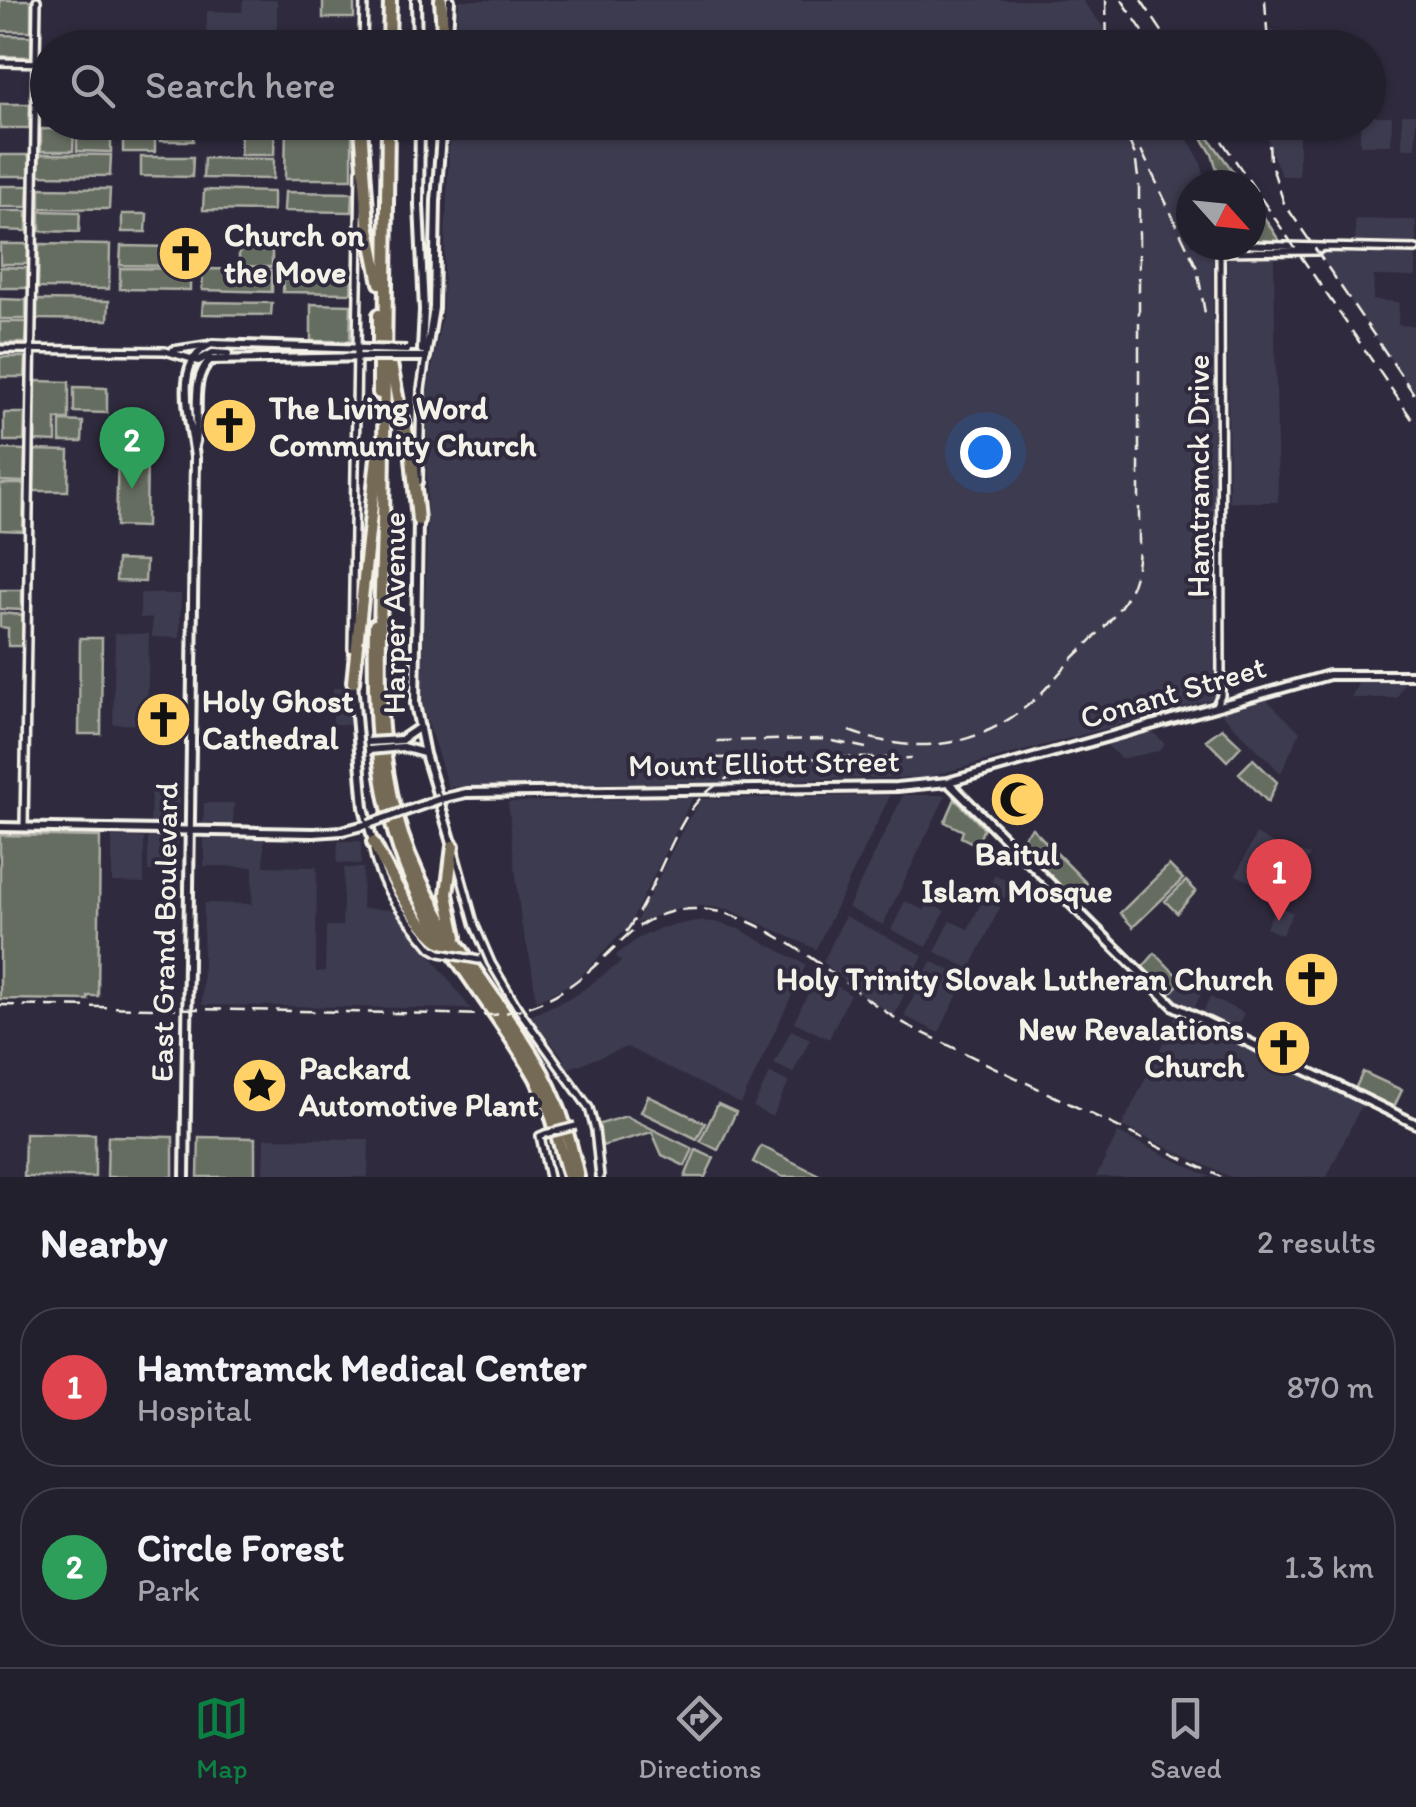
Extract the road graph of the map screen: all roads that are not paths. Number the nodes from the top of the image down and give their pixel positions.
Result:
1 (37, 0) edge
2 (364, 0) edge
3 (387, 0) edge
4 (416, 0) edge
5 (441, 0) edge
6 (450, 0) edge
7 (37, 30) edge
8 (363, 30) edge
9 (386, 30) edge
10 (417, 30) edge
11 (444, 30) edge
12 (448, 30) edge
13 (0, 62) edge
14 (30, 62) edge
15 (35, 140) edge
16 (361, 140) edge
17 (362, 140) edge
18 (384, 140) edge
19 (385, 140) edge
20 (420, 140) edge
21 (441, 140) edge
22 (419, 179) junction
23 (437, 187) junction
24 (420, 216) junction
25 (436, 218) junction
26 (1266, 245) edge
27 (1323, 247) junction
28 (1266, 249) edge
29 (1416, 249) edge
30 (1220, 260) edge
31 (380, 283) junction
32 (386, 337) junction
33 (207, 345) junction
34 (0, 349) edge
35 (32, 350) junction
36 (165, 352) junction
37 (425, 352) junction
38 (357, 353) junction
39 (246, 357) junction
40 (192, 359) junction
41 (188, 380) junction
42 (199, 382) junction
43 (379, 446) junction
44 (194, 448) junction
45 (418, 520) junction
46 (1416, 675) edge
47 (353, 682) junction
48 (1216, 706) junction
49 (420, 727) junction
50 (356, 730) junction
51 (401, 743) junction
52 (368, 746) junction
53 (425, 754) junction
54 (358, 756) junction
55 (948, 782) junction
56 (440, 799) junction
57 (368, 824) junction
58 (0, 827) edge
59 (24, 828) junction
60 (190, 831) junction
61 (373, 842) joint
62 (453, 846) junction
63 (445, 951) junction
64 (486, 952) junction
65 (463, 956) junction
66 (479, 960) junction
67 (498, 975) junction
68 (594, 1122) junction
69 (1416, 1124) edge
70 (185, 1177) edge
71 (549, 1177) edge
72 (570, 1177) edge
73 (578, 1177) edge
74 (600, 1177) edge

1 - 7 street
2 - 8 street
3 - 9 highway
4 - 10 main road
5 - 11 highway
6 - 12 main road
13 - 14 street
15 - 35 street
16 - 38 street, Harper Avenue
17 - 31 highway
18 - 31 highway
19 - 32 highway
20 - 22 main road
21 - 23 main road
22 - 23 main road
22 - 24 main road
23 - 25 main road
24 - 25 main road
24 - 37 main road
25 - 37 main road
26 - 27 street
27 - 28 street
27 - 29 street
30 - 48 street, Hamtramck Drive
31 - 43 highway
32 - 45 highway
32 - 65 highway
33 - 36 street
33 - 38 main road
33 - 40 main road
34 - 35 street
35 - 36 street
35 - 59 street
36 - 40 street
37 - 38 main road, bridge
37 - 45 street, Harper Avenue
38 - 39 main road
38 - 47 street, Harper Avenue
39 - 40 main road
39 - 42 main road
40 - 41 main road, East Grand Boulevard
41 - 42 main road
41 - 44 main road, East Grand Boulevard
42 - 44 main road, East Grand Boulevard
43 - 47 highway
43 - 63 highway
44 - 60 main road, East Grand Boulevard
45 - 49 main road, Harper Avenue
46 - 48 main road, Conant Street
47 - 50 main road, Harper Avenue
48 - 55 main road, Conant Street
49 - 51 main road
49 - 53 main road, Harper Avenue
50 - 52 main road
50 - 54 main road, Harper Avenue
51 - 52 main road, bridge
51 - 53 main road
52 - 54 main road
53 - 56 main road, Harper Avenue
54 - 57 main road, Harper Avenue
55 - 56 main road, Mount Elliott Street
55 - 69 main road, Mount Elliott Street
56 - 57 main road, Mount Elliott Street, bridge
56 - 62 main road, Harper Avenue
57 - 60 main road, Mount Elliott Street
57 - 61 main road
58 - 59 main road, Mount Elliott Street
59 - 60 main road, Mount Elliott Street
60 - 70 main road, East Grand Boulevard
61 - 63 highway
62 - 64 street, Harper Avenue
62 - 65 highway
63 - 66 street, Harper Avenue, bridge
63 - 72 highway
64 - 66 street
64 - 67 street, Harper Avenue
65 - 73 highway
66 - 67 street, Harper Avenue
67 - 68 street, Harper Avenue
68 - 71 street, bridge
68 - 74 street, Harper Avenue

